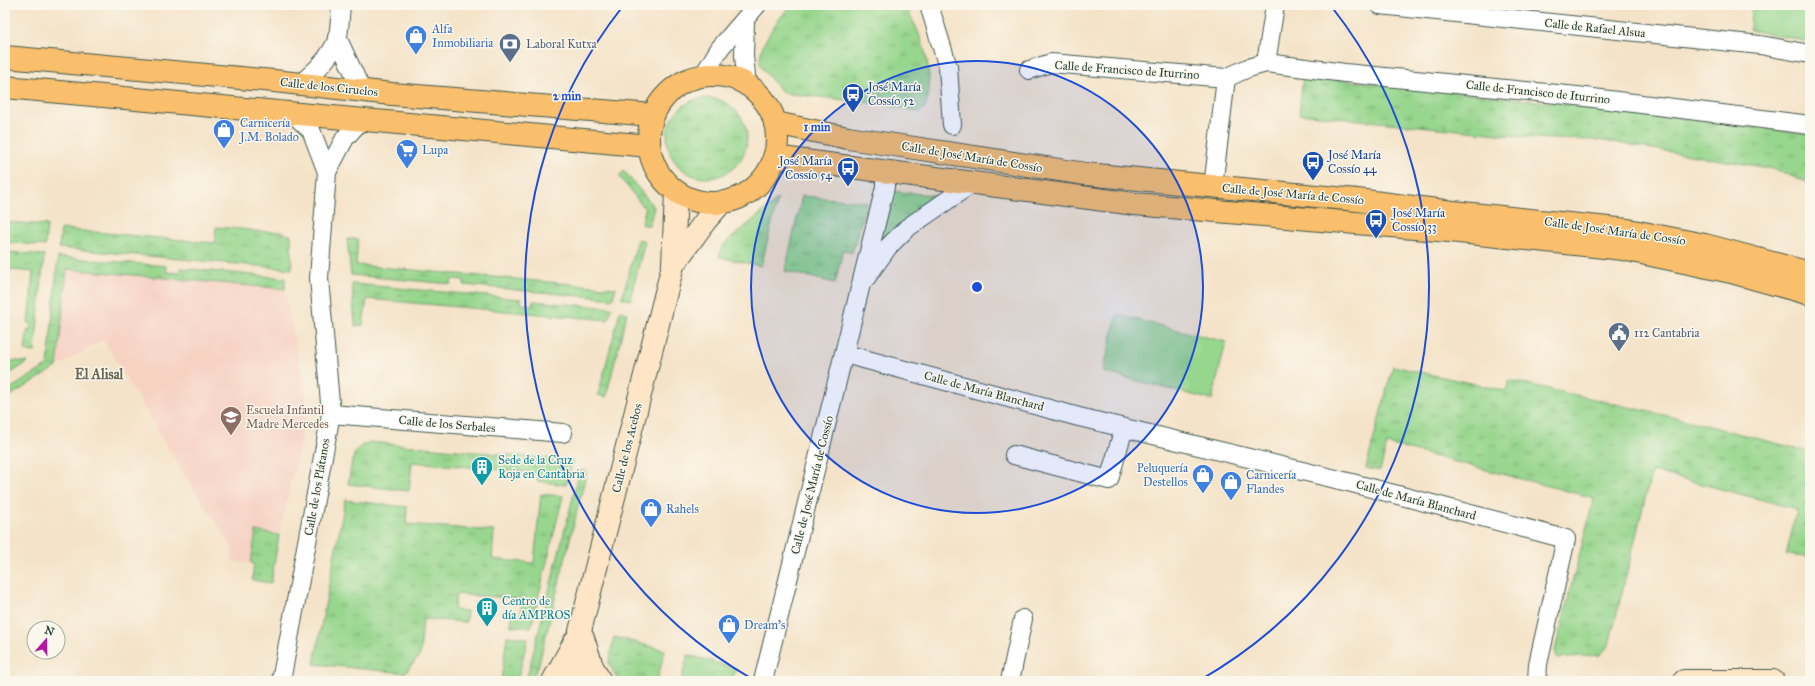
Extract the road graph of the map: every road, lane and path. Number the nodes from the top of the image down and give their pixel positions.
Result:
1 (341, 5) edge
2 (757, 5) edge
3 (929, 5) edge
4 (1275, 5) edge
5 (1380, 5) edge
6 (745, 20) junction
7 (337, 37) junction
8 (1810, 54) edge
9 (5, 57) edge
10 (1266, 63) junction
11 (1029, 70) dead end
12 (703, 76) junction
13 (1226, 78) junction
14 (300, 84) junction
15 (747, 85) junction
16 (5, 87) edge
17 (362, 91) junction
18 (292, 113) junction
19 (653, 115) junction
20 (361, 120) junction
21 (775, 123) junction
22 (952, 125) dead end
23 (1810, 125) edge
24 (649, 146) junction
25 (774, 157) junction
26 (886, 171) junction
27 (327, 172) junction
28 (974, 182) junction
29 (1213, 186) junction
30 (676, 192) junction
31 (722, 202) junction
32 (672, 266) junction
33 (1810, 273) edge
34 (859, 288) junction
35 (1810, 294) edge
36 (845, 354) junction
37 (330, 414) junction
38 (1124, 428) junction
39 (563, 433) dead end
40 (1014, 455) dead end
41 (1023, 620) dead end
42 (580, 631) junction
43 (281, 681) edge
44 (553, 681) edge
45 (575, 681) edge
46 (600, 681) edge
47 (763, 681) edge
48 (1010, 681) edge
49 (1537, 681) edge
50 (1684, 681) edge
51 (1773, 681) edge

1 - 7 street
2 - 6 street
3 - 22 street
4 - 10 street
5 - 8 street, Calle de Rafael Alsua
6 - 12 street
6 - 15 street
7 - 14 street
7 - 17 street
9 - 14 main road, Calle de los Ciruelos
10 - 13 street, Calle de Francisco de Iturrino
10 - 23 street, Calle de Francisco de Iturrino
11 - 13 street, Calle de Francisco de Iturrino
12 - 15 main road
12 - 19 main road
13 - 29 street
14 - 17 main road, Calle de los Ciruelos
15 - 21 main road
16 - 18 main road
17 - 19 main road, Calle de los Ciruelos
18 - 20 main road
18 - 27 street, Calle de los Plátanos
19 - 24 main road
20 - 24 main road
20 - 27 street, Calle de los Plátanos
21 - 25 main road
21 - 29 main road, Calle de José María de Cossío
24 - 30 main road
25 - 26 main road, Calle de José María de Cossío
25 - 31 main road
26 - 28 main road, Calle de José María de Cossío
26 - 34 street, Calle de José María de Cossío
27 - 37 street, Calle de los Plátanos
28 - 34 street, Calle de José María de Cossío
28 - 35 main road, Calle de José María de Cossío
29 - 33 main road, Calle de José María de Cossío
30 - 31 main road
30 - 32 main road, Calle de los Acebos
31 - 32 main road, Calle de los Acebos
32 - 42 main road, Calle de los Acebos
34 - 36 street, Calle de José María de Cossío
36 - 38 street, Calle de María Blanchard
36 - 47 street, Calle de José María de Cossío
37 - 39 street, Calle de los Serbales
37 - 43 street, Calle de los Plátanos
38 - 40 street
38 - 49 street, Calle de María Blanchard
41 - 48 street
42 - 44 main road, Calle de los Acebos
42 - 45 main road, Calle de los Acebos
42 - 46 main road
50 - 51 main road

